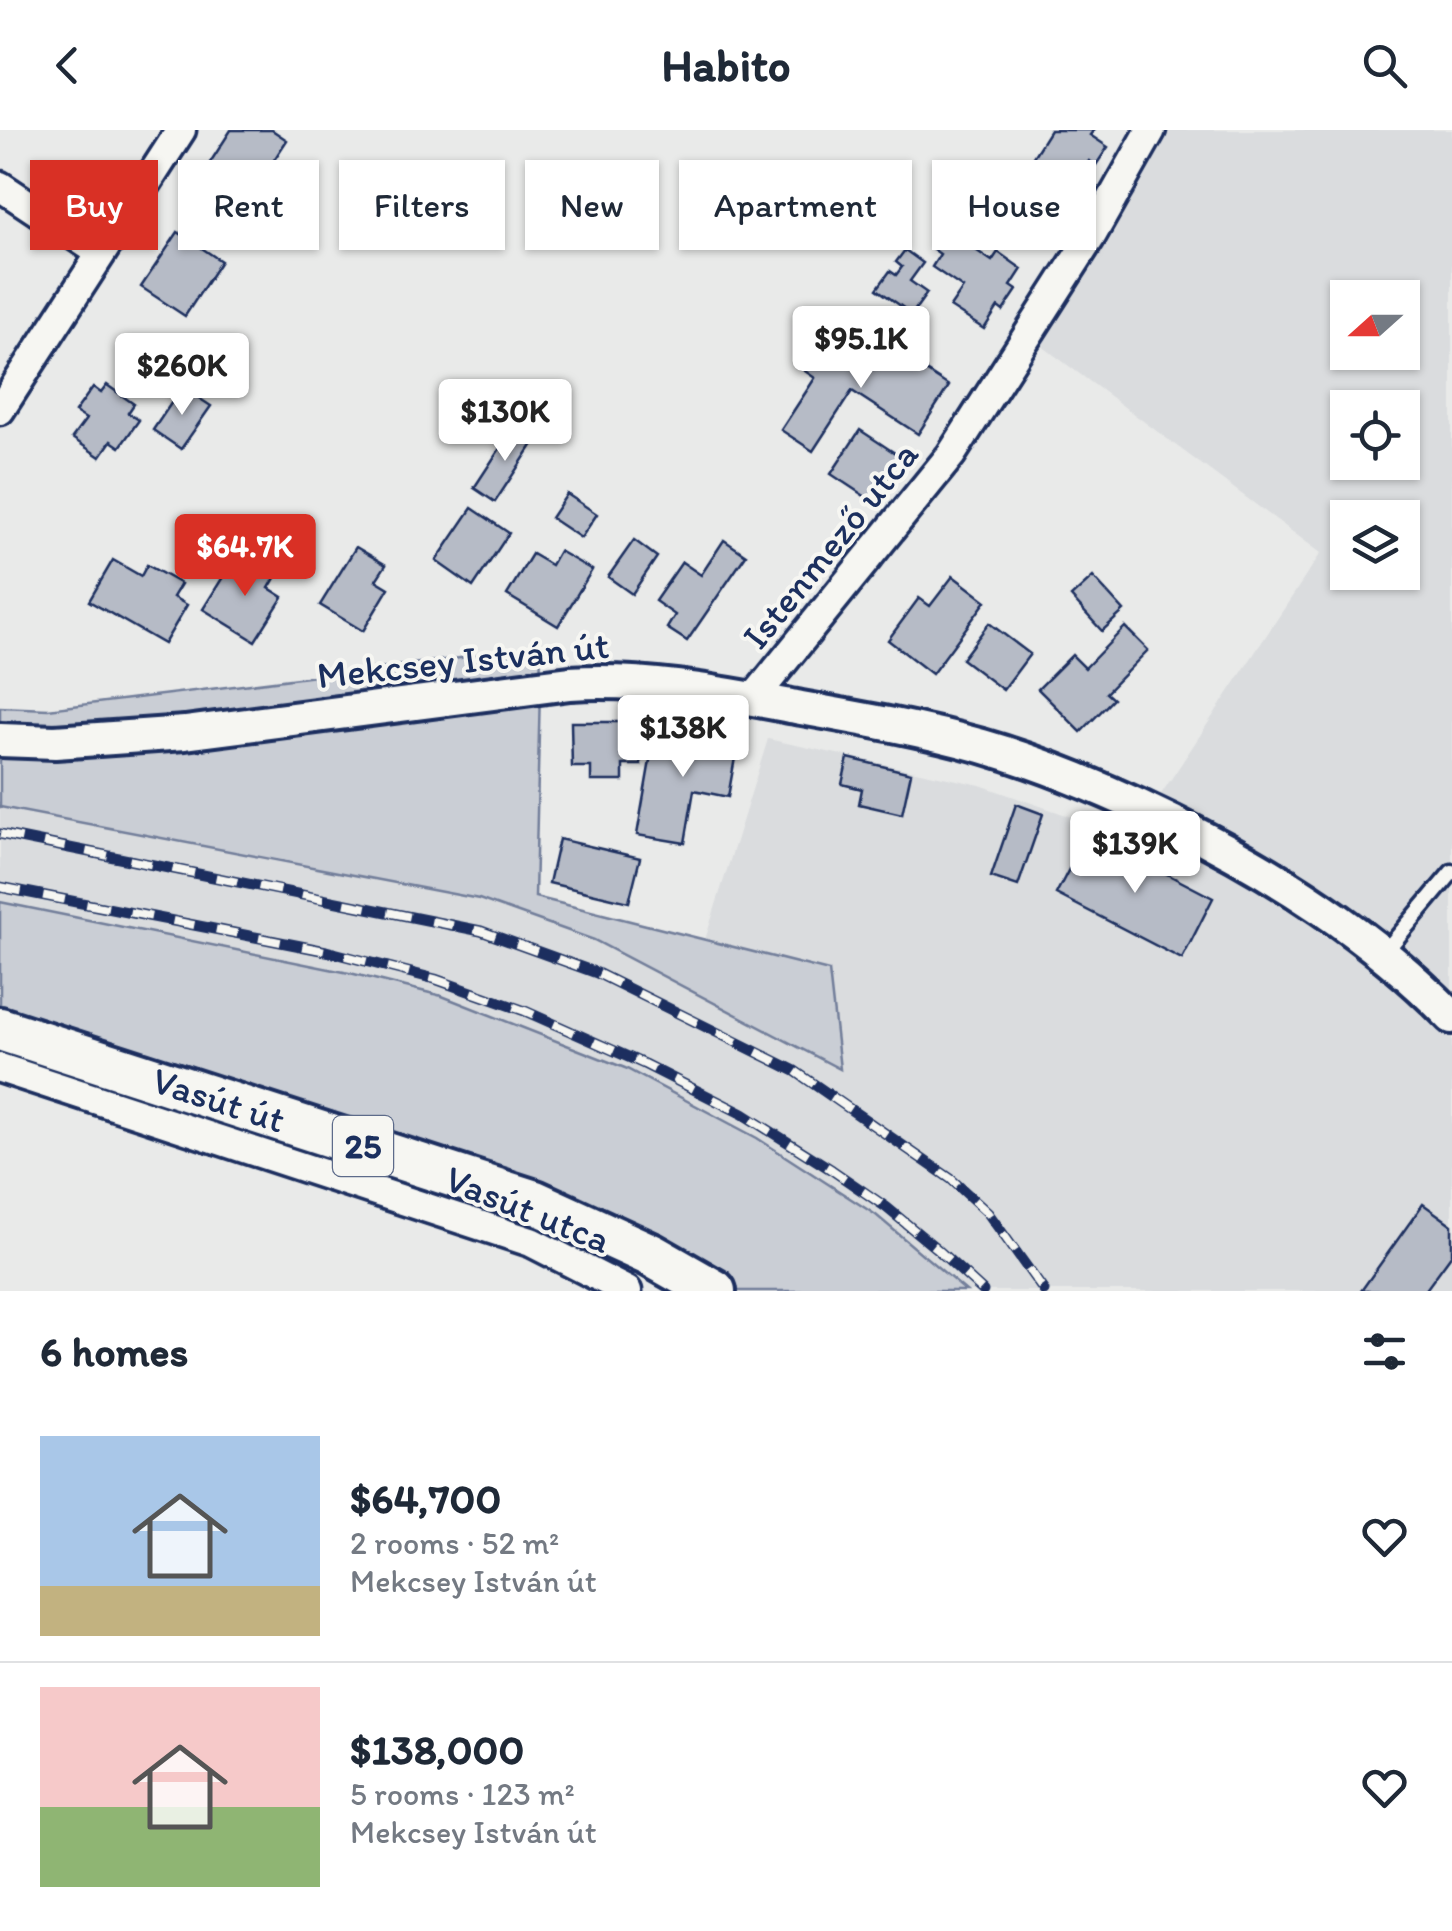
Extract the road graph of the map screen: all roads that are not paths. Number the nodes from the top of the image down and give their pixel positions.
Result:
1 (182, 130) edge
2 (1152, 130) edge
3 (0, 186) edge
4 (101, 253) junction
5 (0, 410) edge
6 (753, 699) junction
7 (0, 740) edge
8 (1452, 872) edge
9 (1384, 953) junction
10 (1452, 1016) edge
11 (0, 1028) edge
12 (0, 1068) edge
13 (627, 1291) edge
14 (714, 1291) edge

1 - 4 street
2 - 6 street, Istenmező utca
3 - 4 street
4 - 5 street
6 - 7 street, Mekcsey István út
6 - 9 street, Mekcsey István út
8 - 9 lane
9 - 10 street, Mekcsey István út
11 - 14 main road, Vasút út / 25
12 - 13 street, Vasút utca

